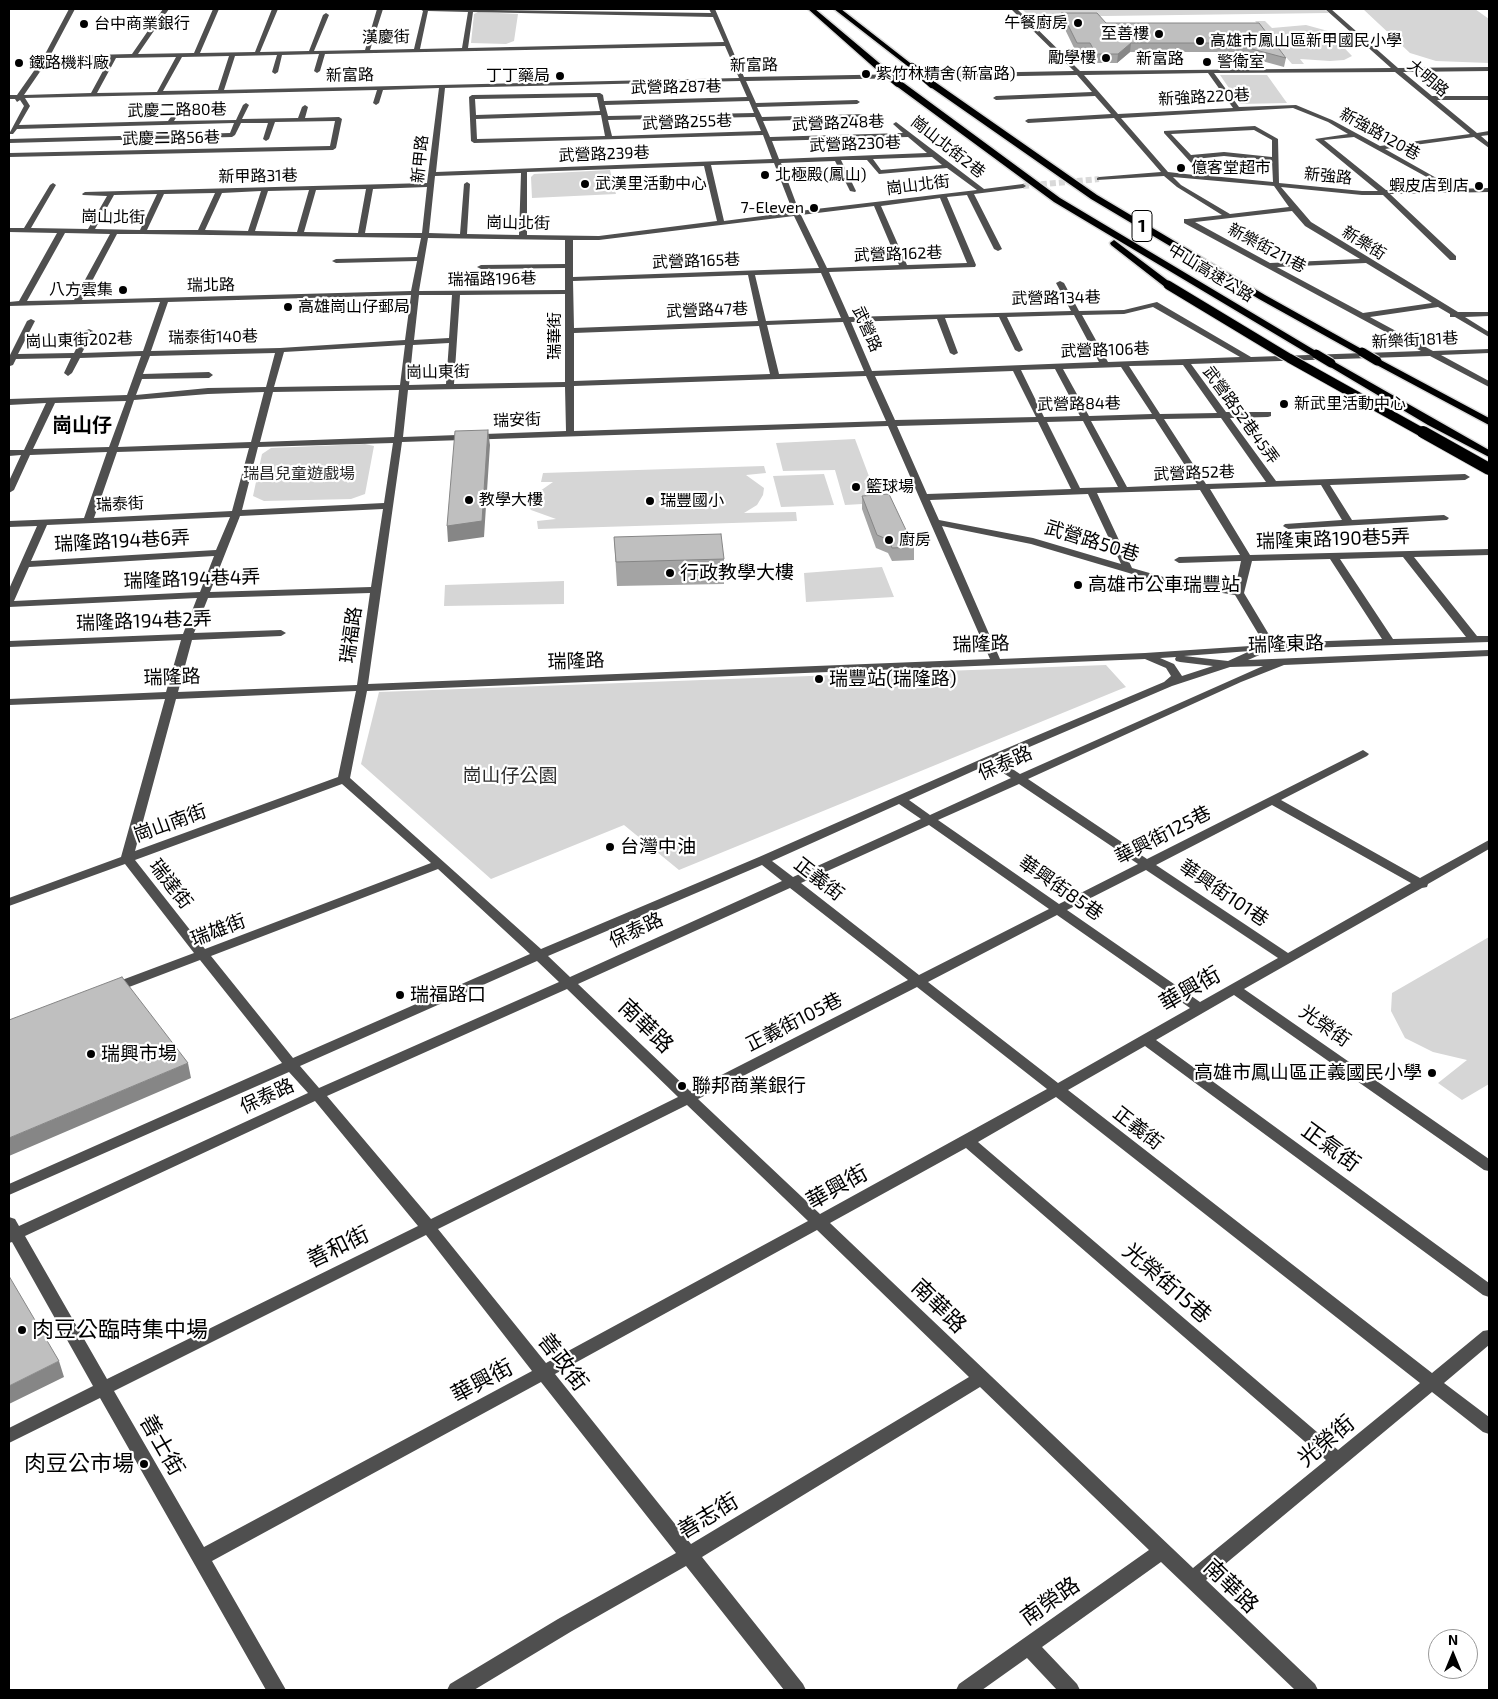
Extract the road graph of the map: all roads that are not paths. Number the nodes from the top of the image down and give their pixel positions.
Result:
1 (72, 9) edge
2 (166, 9) edge
3 (216, 9) edge
4 (275, 9) edge
5 (380, 9) edge
6 (424, 9) edge
7 (811, 9) edge
8 (837, 9) edge
9 (1014, 9) edge
10 (1328, 9) edge
11 (471, 10) junction
12 (713, 12) edge
13 (326, 15) dead end
14 (727, 44) junction
15 (465, 49) junction
16 (417, 50) junction
17 (367, 51) junction
18 (311, 52) junction
19 (323, 52) junction
20 (257, 53) junction
21 (280, 53) junction
22 (233, 54) junction
23 (180, 55) junction
24 (196, 55) junction
25 (114, 56) junction
26 (134, 56) junction
27 (46, 58) junction
28 (1489, 69) edge
29 (1397, 70) junction
30 (317, 71) dead end
31 (274, 72) dead end
32 (1210, 72) junction
33 (1079, 73) junction
34 (742, 79) junction
35 (442, 86) junction
36 (381, 88) junction
37 (220, 92) junction
38 (159, 93) junction
39 (1097, 94) junction
40 (93, 95) junction
41 (9, 97) edge
42 (20, 97) junction
43 (996, 98) dead end
44 (1431, 98) junction
45 (1489, 98) edge
46 (752, 102) junction
47 (857, 102) dead end
48 (376, 103) dead end
49 (602, 103) junction
50 (246, 105) dead end
51 (9, 106) edge
52 (180, 106) dead end
53 (305, 106) dead end
54 (1294, 106) joint
55 (1237, 109) junction
56 (604, 116) junction
57 (865, 116) dead end
58 (1116, 116) junction
59 (473, 117) junction
60 (759, 117) junction
61 (301, 120) junction
62 (272, 121) junction
63 (1028, 121) dead end
64 (239, 122) junction
65 (170, 124) junction
66 (896, 124) dead end
67 (15, 127) junction
68 (1489, 132) edge
69 (1475, 134) junction
70 (908, 135) junction
71 (1355, 135) junction
72 (767, 136) junction
73 (9, 137) edge
74 (609, 138) junction
75 (266, 139) dead end
76 (9, 141) edge
77 (1489, 146) edge
78 (333, 148) joint
79 (1379, 148) junction
80 (9, 155) edge
81 (933, 155) junction
82 (1190, 157) junction
83 (869, 158) junction
84 (837, 159) junction
85 (1276, 159) junction
86 (777, 161) junction
87 (707, 164) junction
88 (950, 166) junction
89 (524, 170) junction
90 (432, 174) junction
91 (1166, 174) junction
92 (1210, 178) junction
93 (1099, 179) tunnel mouth
94 (467, 184) dead end
95 (53, 185) dead end
96 (431, 185) junction
97 (1276, 185) junction
98 (1023, 186) tunnel mouth
99 (370, 187) junction
100 (313, 188) junction
101 (266, 190) junction
102 (1489, 190) edge
103 (219, 191) junction
104 (853, 191) dead end
105 (983, 191) junction
106 (1450, 191) junction
107 (162, 192) junction
108 (969, 192) junction
109 (112, 193) junction
110 (1385, 193) junction
111 (85, 194) dead end
112 (942, 195) junction
113 (1057, 200) junction
114 (877, 204) junction
115 (1294, 209) junction
116 (797, 214) junction
117 (1228, 215) junction
118 (721, 224) junction
119 (9, 230) edge
120 (26, 230) junction
121 (62, 230) junction
122 (90, 231) junction
123 (115, 231) junction
124 (142, 232) junction
125 (201, 232) junction
126 (251, 233) junction
127 (300, 233) junction
128 (361, 234) junction
129 (425, 235) junction
130 (463, 236) junction
131 (523, 237) junction
132 (569, 238) junction
133 (998, 249) dead end
134 (1453, 258) dead end
135 (422, 259) junction
136 (336, 261) dead end
137 (1365, 261) junction
138 (1270, 265) junction
139 (569, 266) junction
140 (481, 267) dead end
141 (904, 267) junction
142 (824, 270) junction
143 (751, 273) junction
144 (1060, 282) dead end
145 (569, 285) junction
146 (416, 291) junction
147 (456, 293) junction
148 (164, 300) junction
149 (77, 302) junction
150 (9, 304) edge
151 (21, 304) junction
152 (1437, 305) junction
153 (1076, 312) junction
154 (1002, 314) junction
155 (1453, 314) junction
156 (1489, 314) edge
157 (940, 316) junction
158 (1362, 316) junction
159 (845, 319) junction
160 (32, 320) dead end
161 (763, 323) junction
162 (570, 330) junction
163 (90, 331) dead end
164 (1489, 335) edge
165 (454, 340) junction
166 (410, 342) junction
167 (280, 350) junction
168 (1019, 350) dead end
169 (1489, 352) edge
170 (147, 353) junction
171 (954, 353) dead end
172 (1433, 353) junction
173 (77, 355) junction
174 (1342, 358) joint
175 (11, 361) edge
176 (1252, 361) junction
177 (1186, 363) junction
178 (1105, 365) junction
179 (1124, 365) junction
180 (1058, 367) junction
181 (1016, 368) junction
182 (68, 373) dead end
183 (869, 373) junction
184 (209, 374) dead end
185 (775, 376) junction
186 (138, 377) junction
187 (570, 384) junction
188 (1489, 384) edge
189 (403, 387) junction
190 (450, 387) junction
191 (271, 389) junction
192 (130, 398) junction
193 (52, 400) junction
194 (9, 402) edge
195 (1268, 414) dead end
196 (1222, 415) junction
197 (1158, 417) junction
198 (1086, 418) junction
199 (1042, 419) junction
200 (1489, 422) edge
201 (892, 423) junction
202 (570, 434) junction
203 (398, 439) junction
204 (255, 444) junction
205 (113, 449) junction
206 (28, 452) junction
207 (9, 453) edge
208 (1489, 454) edge
209 (1489, 469) edge
210 (1465, 477) dead end
211 (1324, 482) junction
212 (1273, 484) junction
213 (1204, 488) junction
214 (9, 490) edge
215 (1124, 490) junction
216 (1091, 491) junction
217 (1077, 492) junction
218 (925, 497) junction
219 (388, 506) junction
220 (236, 513) junction
221 (1444, 518) dead end
222 (88, 520) junction
223 (935, 522) junction
224 (43, 523) junction
225 (1349, 523) junction
226 (9, 524) edge
227 (1288, 526) dead end
228 (1489, 552) edge
229 (220, 553) junction
230 (1406, 554) junction
231 (1333, 556) junction
232 (1247, 558) junction
233 (1179, 560) dead end
234 (25, 564) junction
235 (1129, 571) junction
236 (376, 590) junction
237 (1239, 593) junction
238 (203, 595) junction
239 (9, 600) edge
240 (9, 604) edge
241 (281, 633) dead end
242 (187, 637) junction
243 (1489, 639) edge
244 (1474, 640) junction
245 (9, 644) edge
246 (1390, 644) junction
247 (1271, 646) junction
248 (1221, 650) junction
249 (1489, 653) edge
250 (1145, 656) junction
251 (996, 661) junction
252 (1282, 662) junction
253 (1229, 664) junction
254 (1237, 680) junction
255 (1168, 684) junction
256 (362, 687) junction
257 (172, 695) junction
258 (9, 702) edge
259 (1363, 754) dead end
260 (990, 759) junction
261 (1021, 778) junction
262 (344, 779) junction
263 (900, 799) junction
264 (1272, 800) junction
265 (929, 819) junction
266 (1489, 844) edge
267 (128, 858) junction
268 (763, 860) junction
269 (440, 864) junction
270 (1147, 864) junction
271 (791, 882) junction
272 (1422, 884) junction
273 (9, 902) edge
274 (1059, 909) junction
275 (204, 955) junction
276 (539, 955) junction
277 (1287, 958) junction
278 (918, 981) junction
279 (568, 983) junction
280 (1235, 989) junction
281 (95, 996) edge
282 (1199, 1008) junction
283 (1146, 1040) junction
284 (291, 1066) junction
285 (1058, 1090) junction
286 (318, 1094) junction
287 (688, 1098) junction
288 (967, 1141) junction
289 (1489, 1166) edge
290 (9, 1190) edge
291 (819, 1222) junction
292 (428, 1227) junction
293 (11, 1232) edge
294 (1489, 1291) edge
295 (1489, 1336) edge
296 (543, 1373) junction
297 (981, 1378) junction
298 (1432, 1382) junction
299 (104, 1388) junction
300 (1489, 1427) edge
301 (9, 1436) edge
302 (1338, 1460) junction
303 (1162, 1551) junction
304 (688, 1556) junction
305 (201, 1558) junction
306 (1193, 1580) junction
307 (1029, 1646) junction
308 (276, 1690) edge
309 (457, 1690) edge
310 (796, 1690) edge
311 (966, 1690) edge
312 (1070, 1690) edge
313 (1308, 1690) edge

1 - 27 street
2 - 26 street
3 - 24 street
4 - 20 street
5 - 17 street
6 - 11 street
6 - 16 street
7 - 113 highway, 中山高速公路 / 1, bridge
8 - 200 highway, 中山高速公路 / 1, bridge
9 - 33 street
10 - 29 street, 大明路
11 - 12 street
11 - 15 street
12 - 14 street, 武營路
13 - 18 street
14 - 15 street, 漢慶街
14 - 34 street, 武營路
15 - 16 street, 漢慶街
16 - 17 street, 漢慶街
17 - 19 street, 漢慶街
18 - 19 street, 漢慶街
18 - 21 street, 漢慶街
19 - 30 street
20 - 21 street, 漢慶街
20 - 22 street, 漢慶街
21 - 31 street
22 - 24 street, 漢慶街
22 - 37 street
23 - 24 street, 漢慶街
23 - 26 street, 漢慶街
23 - 38 street
25 - 26 street, 漢慶街
25 - 27 street, 漢慶街
25 - 40 street
27 - 42 street
28 - 29 street, 新富路
29 - 32 street, 新富路
29 - 44 street, 大明路
32 - 33 street, 新富路
32 - 55 street
33 - 34 street, 新富路
33 - 39 street
34 - 35 street, 新富路
34 - 46 street, 武營路
35 - 36 street, 新富路
35 - 90 street, 新甲路
36 - 37 street, 新富路
36 - 48 street
37 - 38 street, 新富路
38 - 40 street, 新富路
39 - 43 street
39 - 58 street
40 - 42 street, 新富路
41 - 42 street, 新富路
42 - 51 street
42 - 67 street
44 - 45 street
44 - 69 street, 大明路
46 - 47 street, 武營路287巷
46 - 49 street, 武營路287巷
46 - 60 street, 武營路
49 - 56 street
49 - 59 street
50 - 64 street
52 - 65 street
53 - 61 street
54 - 55 street, 新強路220巷
54 - 71 street, 新強路120巷
55 - 58 street, 新強路220巷
56 - 59 street
56 - 60 street
56 - 74 street
57 - 60 street
58 - 63 street, 新強路220巷
58 - 91 street
59 - 74 street, 武營路255巷
60 - 72 street, 武營路
61 - 62 street, 武慶二路80巷
61 - 78 street, 武慶二路80巷
62 - 64 street, 武慶二路80巷
62 - 75 street
64 - 65 street, 武慶二路80巷
64 - 76 street
65 - 67 street, 武慶二路80巷
66 - 70 street, 崗山北街2巷
67 - 73 street
68 - 69 street
69 - 77 street, 大明路
69 - 79 street
70 - 72 street, 武營路248巷
70 - 81 street, 崗山北街2巷
71 - 79 street, 新強路120巷
71 - 110 street
72 - 74 street, 武營路255巷
72 - 86 street, 武營路
78 - 80 street, 武慶二路56巷
79 - 106 street, 新強路120巷
81 - 83 street, 武營路230巷
81 - 88 street, 崗山北街2巷
82 - 85 street
82 - 85 street
82 - 92 street
83 - 84 street, 武營路230巷
83 - 88 street
84 - 86 street, 武營路230巷
84 - 104 street
85 - 97 street
86 - 87 street, 武營路239巷
86 - 116 street, 武營路
87 - 89 street, 武營路239巷
87 - 118 street
88 - 105 street, 崗山北街2巷
89 - 90 street, 武營路239巷
89 - 131 street
90 - 96 street, 新甲路
91 - 92 street, 新強路
91 - 93 street, 新強路
91 - 117 street
92 - 97 street, 新強路
94 - 130 street
95 - 120 street
96 - 99 street, 新甲路31巷
96 - 129 street, 新甲路
97 - 110 street, 新強路
97 - 115 street, 新樂街
98 - 105 street, 崗山北街
99 - 100 street, 新甲路31巷
99 - 128 street
100 - 101 street, 新甲路31巷
100 - 127 street
101 - 103 street, 新甲路31巷
101 - 126 street
102 - 106 street, 新強路
103 - 107 street, 新甲路31巷
103 - 125 street
105 - 108 street, 崗山北街
106 - 110 street, 新強路
107 - 109 street, 新甲路31巷
107 - 124 street
108 - 112 street, 崗山北街
108 - 133 street
109 - 111 street, 新甲路31巷
109 - 122 street
110 - 134 street
112 - 114 street, 崗山北街
112 - 141 street, 武營路162巷
113 - 208 highway, 中山高速公路 / 1, bridge
113 - 209 highway, bridge
114 - 116 street, 崗山北街
114 - 141 street
115 - 117 street, 新樂街211巷
115 - 137 street, 新樂街
116 - 118 street, 崗山北街
116 - 142 street, 武營路
117 - 138 street, 新樂街211巷
118 - 132 street, 崗山北街
119 - 120 street, 崗山北街
120 - 121 street, 崗山北街
121 - 122 street, 崗山北街
121 - 151 street
122 - 123 street, 崗山北街
123 - 124 street, 崗山北街
123 - 149 street
124 - 125 street, 崗山北街
125 - 126 street, 崗山北街
126 - 127 street, 崗山北街
127 - 128 street, 崗山北街
128 - 129 street, 崗山北街
129 - 130 street, 崗山北街
129 - 135 street, 瑞福路
130 - 131 street, 崗山北街
131 - 132 street, 崗山北街
132 - 139 street, 瑞華街
135 - 136 street
135 - 146 street, 瑞福路
137 - 138 street
137 - 152 street, 新樂街
138 - 158 street, 新樂街211巷
139 - 140 street
139 - 145 street, 瑞華街
141 - 142 street, 武營路162巷
142 - 143 street, 武營路165巷
142 - 159 street, 武營路
143 - 145 street, 武營路165巷
143 - 161 street
144 - 153 street
145 - 146 street, 瑞福路196巷
145 - 147 street, 瑞福路196巷
145 - 162 street, 瑞華街
146 - 147 street, 瑞福路196巷
146 - 148 street, 瑞北路
146 - 166 street, 瑞福路
147 - 165 street
148 - 149 street, 瑞北路
148 - 170 street, 瑞泰街
149 - 151 street, 瑞北路
150 - 151 street, 瑞北路
152 - 155 street, 新樂街
152 - 158 street
153 - 154 street, 武營路134巷
153 - 176 street, 武營路134巷
153 - 178 street
154 - 157 street, 武營路134巷
154 - 168 street
155 - 156 street
155 - 164 street, 新樂街
157 - 159 street, 武營路134巷
157 - 171 street
158 - 172 street, 新樂街211巷
159 - 161 street, 武營路47巷
159 - 183 street, 武營路
160 - 175 street, 崗山東街202巷
161 - 162 street, 武營路47巷
161 - 185 street
162 - 187 street, 瑞華街
163 - 173 street
165 - 166 street, 瑞泰街140巷
165 - 190 street
166 - 167 street, 瑞泰街140巷
166 - 189 street, 瑞福路
167 - 170 street, 瑞泰街140巷
167 - 191 street, 瑞泰街140巷
169 - 172 street, 新樂街181巷
170 - 173 street, 崗山東街202巷
170 - 186 street, 瑞泰街
172 - 174 street, 新樂街181巷
172 - 188 street, 新樂街211巷
173 - 175 street, 崗山東街202巷
173 - 182 street
174 - 176 street, 武營路106巷
176 - 177 street, 武營路106巷
177 - 179 street, 武營路106巷
177 - 196 street, 武營路52巷45弄
178 - 179 street, 武營路106巷
178 - 180 street, 武營路106巷
179 - 197 street
180 - 181 street, 武營路106巷
180 - 198 street
181 - 183 street, 武營路106巷
181 - 199 street
183 - 185 street, 崗山東街
183 - 201 street, 武營路
184 - 186 street
185 - 187 street, 崗山東街
186 - 192 street, 瑞泰街
187 - 190 street, 崗山東街
187 - 202 street, 瑞華街
189 - 190 street, 崗山東街
189 - 191 street, 崗山東街
189 - 203 street, 瑞福路
191 - 192 street, 崗山東街
191 - 204 street, 瑞泰街140巷
192 - 193 street, 崗山東街
192 - 205 street, 瑞泰街
193 - 194 street, 崗山東街
193 - 206 street
195 - 196 street, 武營路84巷
196 - 197 street, 武營路84巷
196 - 212 street, 武營路52巷45弄
197 - 198 street, 武營路84巷
197 - 213 street
198 - 199 street, 武營路84巷
198 - 215 street
199 - 201 street, 武營路84巷
199 - 217 street
201 - 202 street, 瑞安街
201 - 218 street, 武營路
202 - 203 street, 瑞安街
203 - 204 street, 瑞安街
203 - 219 street, 瑞福路
204 - 205 street, 瑞安街
204 - 220 street, 瑞泰街140巷
205 - 206 street, 瑞安街
205 - 222 street, 瑞泰街
206 - 207 street, 瑞安街
206 - 214 street
210 - 211 street, 武營路52巷
211 - 212 street, 武營路52巷
211 - 225 street
212 - 213 street, 武營路52巷
213 - 215 street, 武營路52巷
213 - 232 street
215 - 216 street, 武營路52巷
216 - 217 street, 武營路52巷
216 - 235 street
217 - 218 street, 武營路52巷
218 - 223 street, 武營路
219 - 220 street, 瑞泰街
219 - 236 street, 瑞福路
220 - 222 street, 瑞泰街
220 - 229 street, 瑞泰街140巷
221 - 225 street
222 - 224 street
223 - 235 street, 武營路50巷
223 - 251 street, 武營路
224 - 226 street
224 - 234 street
225 - 227 street
228 - 230 street, 瑞隆東路190巷5弄
229 - 234 street, 瑞隆路194巷6弄
229 - 238 street, 瑞達街
230 - 231 street, 瑞隆東路190巷5弄
230 - 244 street
231 - 232 street, 瑞隆東路190巷5弄
231 - 246 street
232 - 233 street, 瑞隆東路190巷5弄
232 - 237 street
234 - 239 street
235 - 237 street, 武營路50巷
236 - 238 street, 瑞隆路194巷4弄
236 - 256 street, 瑞福路
237 - 247 street
238 - 240 street, 瑞隆路194巷4弄
238 - 242 street, 瑞達街
241 - 242 street, 瑞隆路194巷2弄
242 - 245 street, 瑞隆路194巷2弄
242 - 257 street, 瑞達街
243 - 244 street, 瑞隆東路
244 - 246 street, 瑞隆東路
246 - 247 street, 瑞隆東路
247 - 248 street, 瑞隆路
247 - 253 street, 瑞隆東路
248 - 250 street, 瑞隆路
248 - 253 street
249 - 252 street, 瑞隆東路
250 - 251 street, 瑞隆路
250 - 253 street, 瑞隆路
250 - 255 street
251 - 256 street, 瑞隆路
252 - 253 street, 瑞隆東路
252 - 254 street, 保泰路
253 - 254 street
253 - 255 street, 保泰路
254 - 261 street, 保泰路
255 - 260 street, 保泰路
256 - 257 street, 瑞隆路
256 - 262 street, 瑞福路
257 - 258 street, 瑞隆路
257 - 267 street, 瑞達街
259 - 264 street, 華興街125巷
260 - 261 street, 華興街101巷
260 - 263 street, 保泰路
261 - 265 street, 保泰路
261 - 270 street, 華興街101巷
262 - 267 street, 崗山南街
262 - 269 street
263 - 265 street, 華興街85巷
263 - 268 street, 保泰路
264 - 270 street, 華興街125巷
264 - 272 street
265 - 271 street, 保泰路
265 - 274 street, 華興街85巷
266 - 272 street, 華興街
267 - 273 street, 崗山南街
267 - 275 street, 瑞達街
268 - 271 street, 正義街
268 - 276 street, 保泰路
269 - 275 street, 瑞雄街
269 - 276 street
270 - 274 street, 華興街125巷
270 - 277 street, 華興街101巷
271 - 278 street, 正義街
271 - 279 street, 保泰路
272 - 277 street, 華興街
274 - 278 street, 華興街125巷
274 - 282 street, 華興街85巷
275 - 281 street, 瑞雄街
275 - 284 street, 瑞達街
276 - 279 street, 南華路
276 - 284 street, 保泰路
277 - 280 street, 華興街
278 - 285 street, 正義街
278 - 287 street, 正義街105巷
279 - 286 street, 保泰路
279 - 287 street, 南華路
280 - 282 street, 華興街
280 - 289 street, 光榮街
282 - 283 street, 華興街
283 - 285 street, 華興街
283 - 294 street, 正氣街
284 - 286 street, 善政街
284 - 290 street, 保泰路
285 - 288 street, 華興街
285 - 298 street, 正義街
286 - 292 street, 善政街
286 - 293 street, 保泰路
287 - 291 street, 南華路
287 - 292 street, 善和街
288 - 291 street, 華興街
288 - 302 street, 光榮街15巷
291 - 296 street, 華興街
291 - 297 street, 南華路
292 - 296 street, 善政街
292 - 299 street, 善和街
293 - 299 street, 善士街
295 - 298 street, 光榮街
296 - 304 street, 善政街
296 - 305 street, 華興街
297 - 303 street, 南華路
297 - 304 street, 善志街
298 - 300 street, 正義街
298 - 302 street, 光榮街
299 - 301 street, 善和街
299 - 305 street, 善士街
302 - 306 street, 光榮街
303 - 306 street, 南華路
303 - 307 street, 南榮路
304 - 309 street, 善志街
304 - 310 street, 善政街
305 - 308 street, 善士街
306 - 313 street, 南華路
307 - 311 street, 南榮路
307 - 312 street

